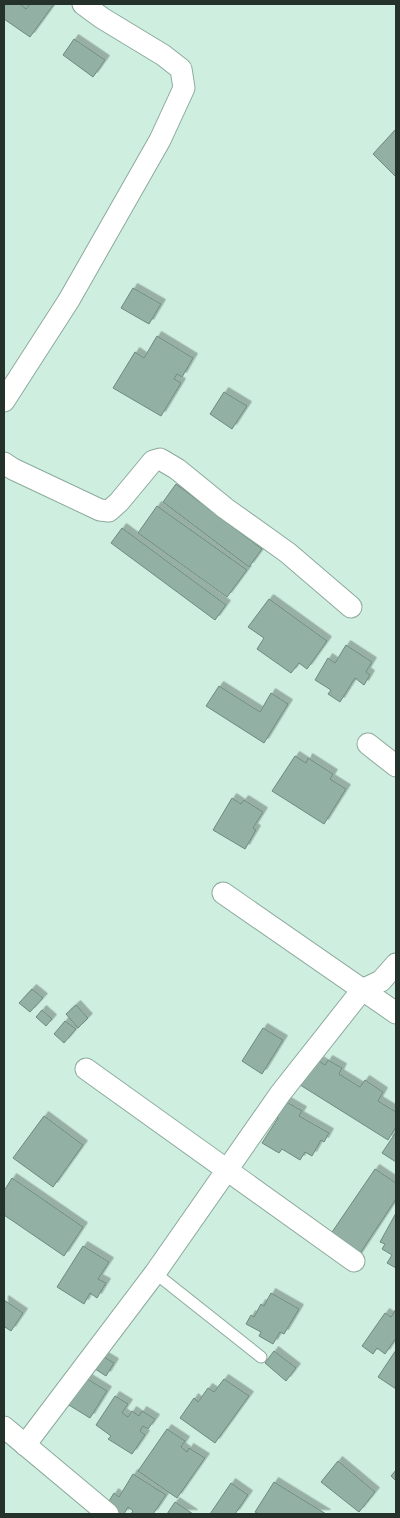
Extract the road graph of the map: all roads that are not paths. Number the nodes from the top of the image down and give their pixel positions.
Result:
1 (83, 4) edge
2 (4, 402) edge
3 (4, 463) edge
4 (351, 607) dead end
5 (368, 744) dead end
6 (396, 766) edge
7 (223, 893) dead end
8 (396, 964) edge
9 (362, 990) junction
10 (396, 1013) edge
11 (86, 1069) dead end
12 (227, 1170) junction
13 (354, 1261) dead end
14 (155, 1273) junction
15 (261, 1356) dead end
16 (4, 1427) edge
17 (25, 1445) junction
18 (108, 1514) edge

1 - 2 street
3 - 4 street
5 - 6 street
7 - 9 street
8 - 9 street
9 - 10 street
9 - 12 street
11 - 12 street
12 - 13 street
12 - 14 street
14 - 15 lane
14 - 17 street
16 - 17 street
17 - 18 street

